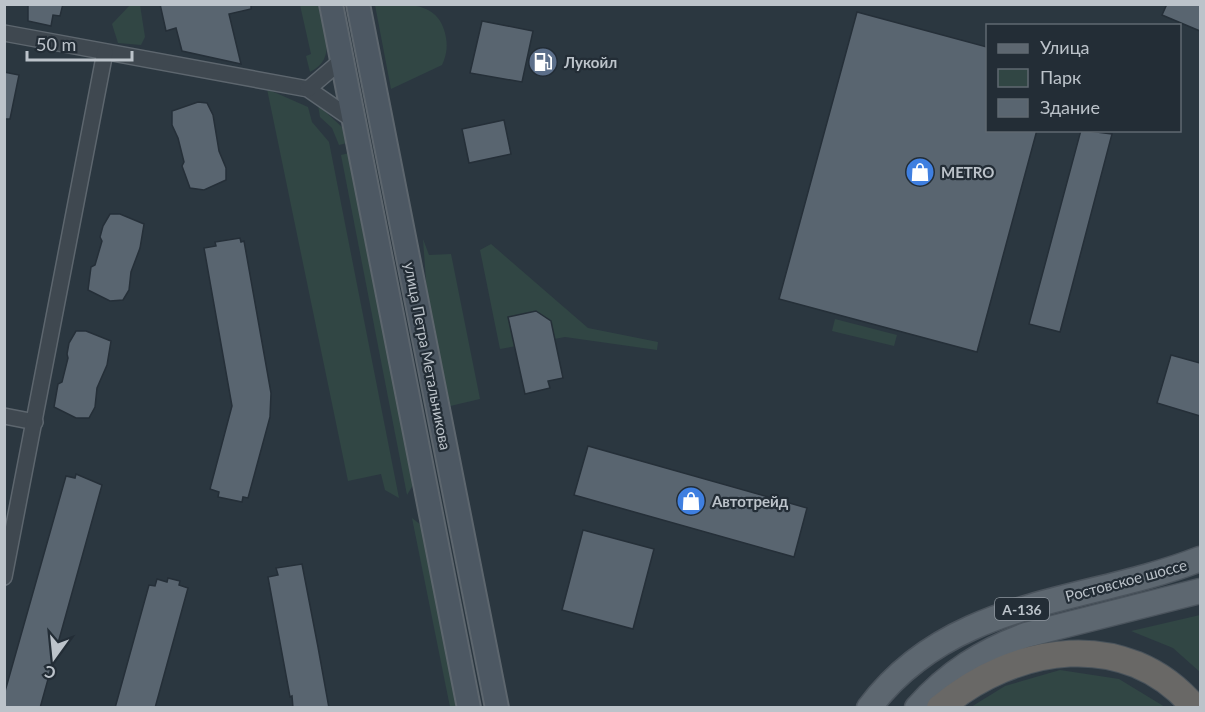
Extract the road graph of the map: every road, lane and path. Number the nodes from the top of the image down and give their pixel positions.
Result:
1 (331, 4) edge
2 (358, 4) edge
3 (4, 33) edge
4 (105, 52) junction
5 (342, 60) junction
6 (308, 89) junction
7 (353, 120) junction
8 (4, 416) edge
9 (35, 422) junction
10 (1200, 559) edge
11 (4, 578) edge
12 (1200, 591) edge
13 (469, 708) edge
14 (497, 708) edge
15 (869, 708) edge
16 (917, 708) edge
17 (940, 708) edge
18 (1195, 708) edge

1 - 5 main road, улица Петра Метальникова
2 - 14 main road, улица Петра Метальникова
3 - 4 street
4 - 6 street
4 - 9 street
5 - 6 street
5 - 7 main road, улица Петра Метальникова
6 - 7 street
7 - 13 main road, улица Петра Метальникова
8 - 9 street
9 - 11 street
10 - 15 main road, Ростовское шоссе / А-136
12 - 16 main road, А-136
17 - 18 highway

